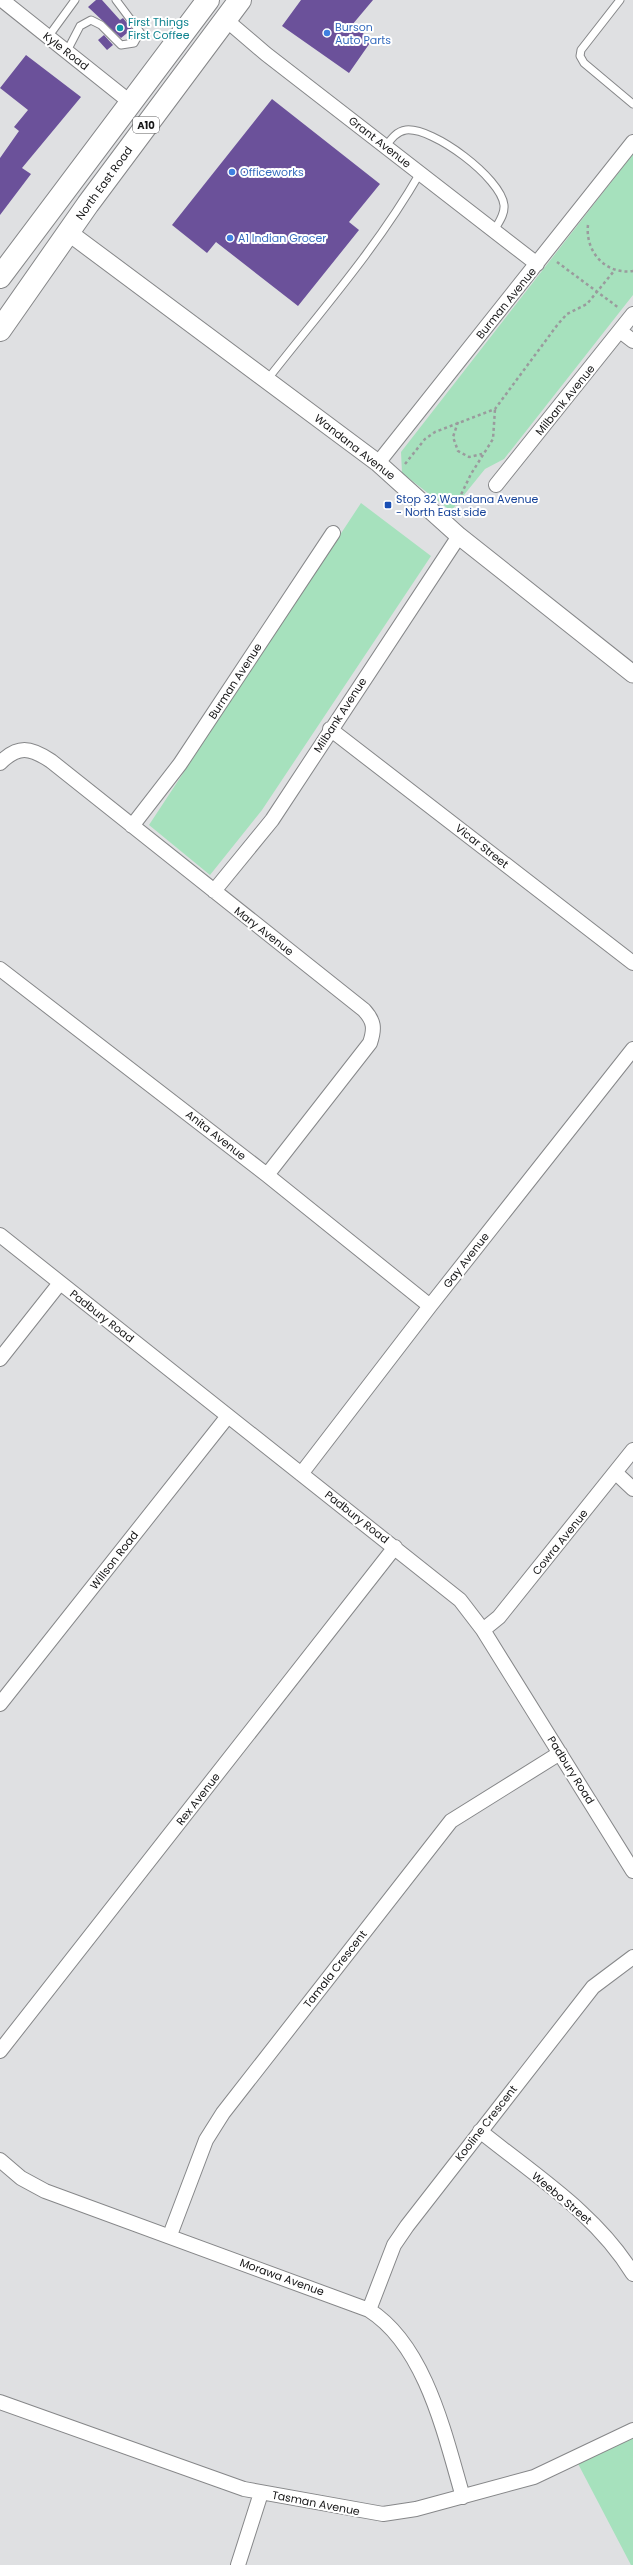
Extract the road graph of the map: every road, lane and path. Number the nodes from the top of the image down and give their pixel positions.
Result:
1 (2, 0) edge
2 (75, 0) edge
3 (116, 0) edge
4 (208, 0) edge
5 (240, 0) edge
6 (620, 0) edge
7 (225, 19) junction
8 (48, 36) junction
9 (67, 51) junction
10 (130, 102) junction
11 (633, 104) edge
12 (633, 142) edge
13 (386, 146) junction
14 (420, 173) junction
15 (45, 216) junction
16 (590, 221) dead end
17 (494, 230) junction
18 (68, 232) junction
19 (553, 260) dead end
20 (537, 264) junction
21 (614, 271) junction
22 (633, 271) edge
23 (0, 278) edge
24 (597, 292) junction
25 (626, 311) edge
26 (0, 330) edge
27 (620, 331) junction
28 (633, 341) edge
29 (266, 380) junction
30 (494, 409) junction
31 (458, 422) junction
32 (484, 454) junction
33 (378, 463) junction
34 (405, 464) dead end
35 (496, 485) dead end
36 (456, 505) dead end
37 (333, 533) dead end
38 (459, 536) junction
39 (633, 674) edge
40 (330, 729) junction
41 (0, 763) edge
42 (132, 826) junction
43 (214, 891) junction
44 (633, 963) edge
45 (0, 969) edge
46 (633, 1049) edge
47 (267, 1175) junction
48 (0, 1235) edge
49 (60, 1283) junction
50 (430, 1306) junction
51 (0, 1359) edge
52 (228, 1416) junction
53 (633, 1450) edge
54 (616, 1472) junction
55 (301, 1474) junction
56 (633, 1489) edge
57 (395, 1547) junction
58 (483, 1630) junction
59 (0, 1704) edge
60 (560, 1753) junction
61 (633, 1871) edge
62 (633, 1957) edge
63 (0, 2051) edge
64 (480, 2131) junction
65 (0, 2160) edge
66 (170, 2235) junction
67 (633, 2274) edge
68 (369, 2310) junction
69 (0, 2402) edge
70 (633, 2430) edge
71 (261, 2493) junction
72 (463, 2497) junction
73 (238, 2565) edge

1 - 8 street, Kyle Road
2 - 8 lane
3 - 9 lane
4 - 10 highway, A10
5 - 7 highway, North East Road / A10
6 - 11 lane
7 - 13 street, Grant Avenue
7 - 18 highway, North East Road / A10
8 - 9 street, Kyle Road
9 - 10 street, Kyle Road
10 - 15 highway, A10
12 - 20 street, Burman Avenue
13 - 14 street, Grant Avenue
13 - 17 lane
14 - 17 street, Grant Avenue
14 - 29 lane
15 - 18 highway
15 - 23 highway, A10
16 - 21 path
17 - 20 street, Grant Avenue
18 - 26 highway, North East Road / A10
18 - 29 street, Wandana Avenue
19 - 24 path
20 - 33 street, Burman Avenue
21 - 22 path
21 - 24 path
24 - 25 path
24 - 30 path
25 - 27 street, Milbank Avenue
27 - 28 street
27 - 35 street, Milbank Avenue
29 - 33 street, Wandana Avenue
30 - 31 path
30 - 32 path
31 - 32 path
31 - 34 path
32 - 36 path
33 - 38 street, Wandana Avenue
37 - 42 street, Burman Avenue
38 - 39 street, Wandana Avenue
38 - 40 street, Milbank Avenue
40 - 43 street, Milbank Avenue
40 - 44 street, Vicar Street
41 - 42 street, Mary Avenue
42 - 43 street, Mary Avenue
43 - 47 street, Mary Avenue
45 - 47 street, Anita Avenue
46 - 50 street, Gay Avenue
47 - 50 street, Anita Avenue
48 - 49 street, Padbury Road
49 - 51 street
49 - 52 street, Padbury Road
50 - 55 street, Gay Avenue
52 - 55 street, Padbury Road
52 - 59 street, Willson Road
53 - 54 street, Cowra Avenue
54 - 56 street
54 - 58 street, Cowra Avenue
55 - 57 street, Padbury Road
57 - 58 street, Padbury Road
57 - 63 street, Rex Avenue
58 - 60 street, Padbury Road
60 - 61 street, Padbury Road
60 - 66 street, Tamala Crescent
62 - 64 street, Kooline Crescent
64 - 67 street, Weebo Street
64 - 68 street, Kooline Crescent
65 - 66 street, Morawa Avenue
66 - 68 street, Morawa Avenue
68 - 72 street, Morawa Avenue
69 - 71 street, Tasman Avenue
70 - 72 street, Tasman Avenue
71 - 72 street, Tasman Avenue
71 - 73 street

